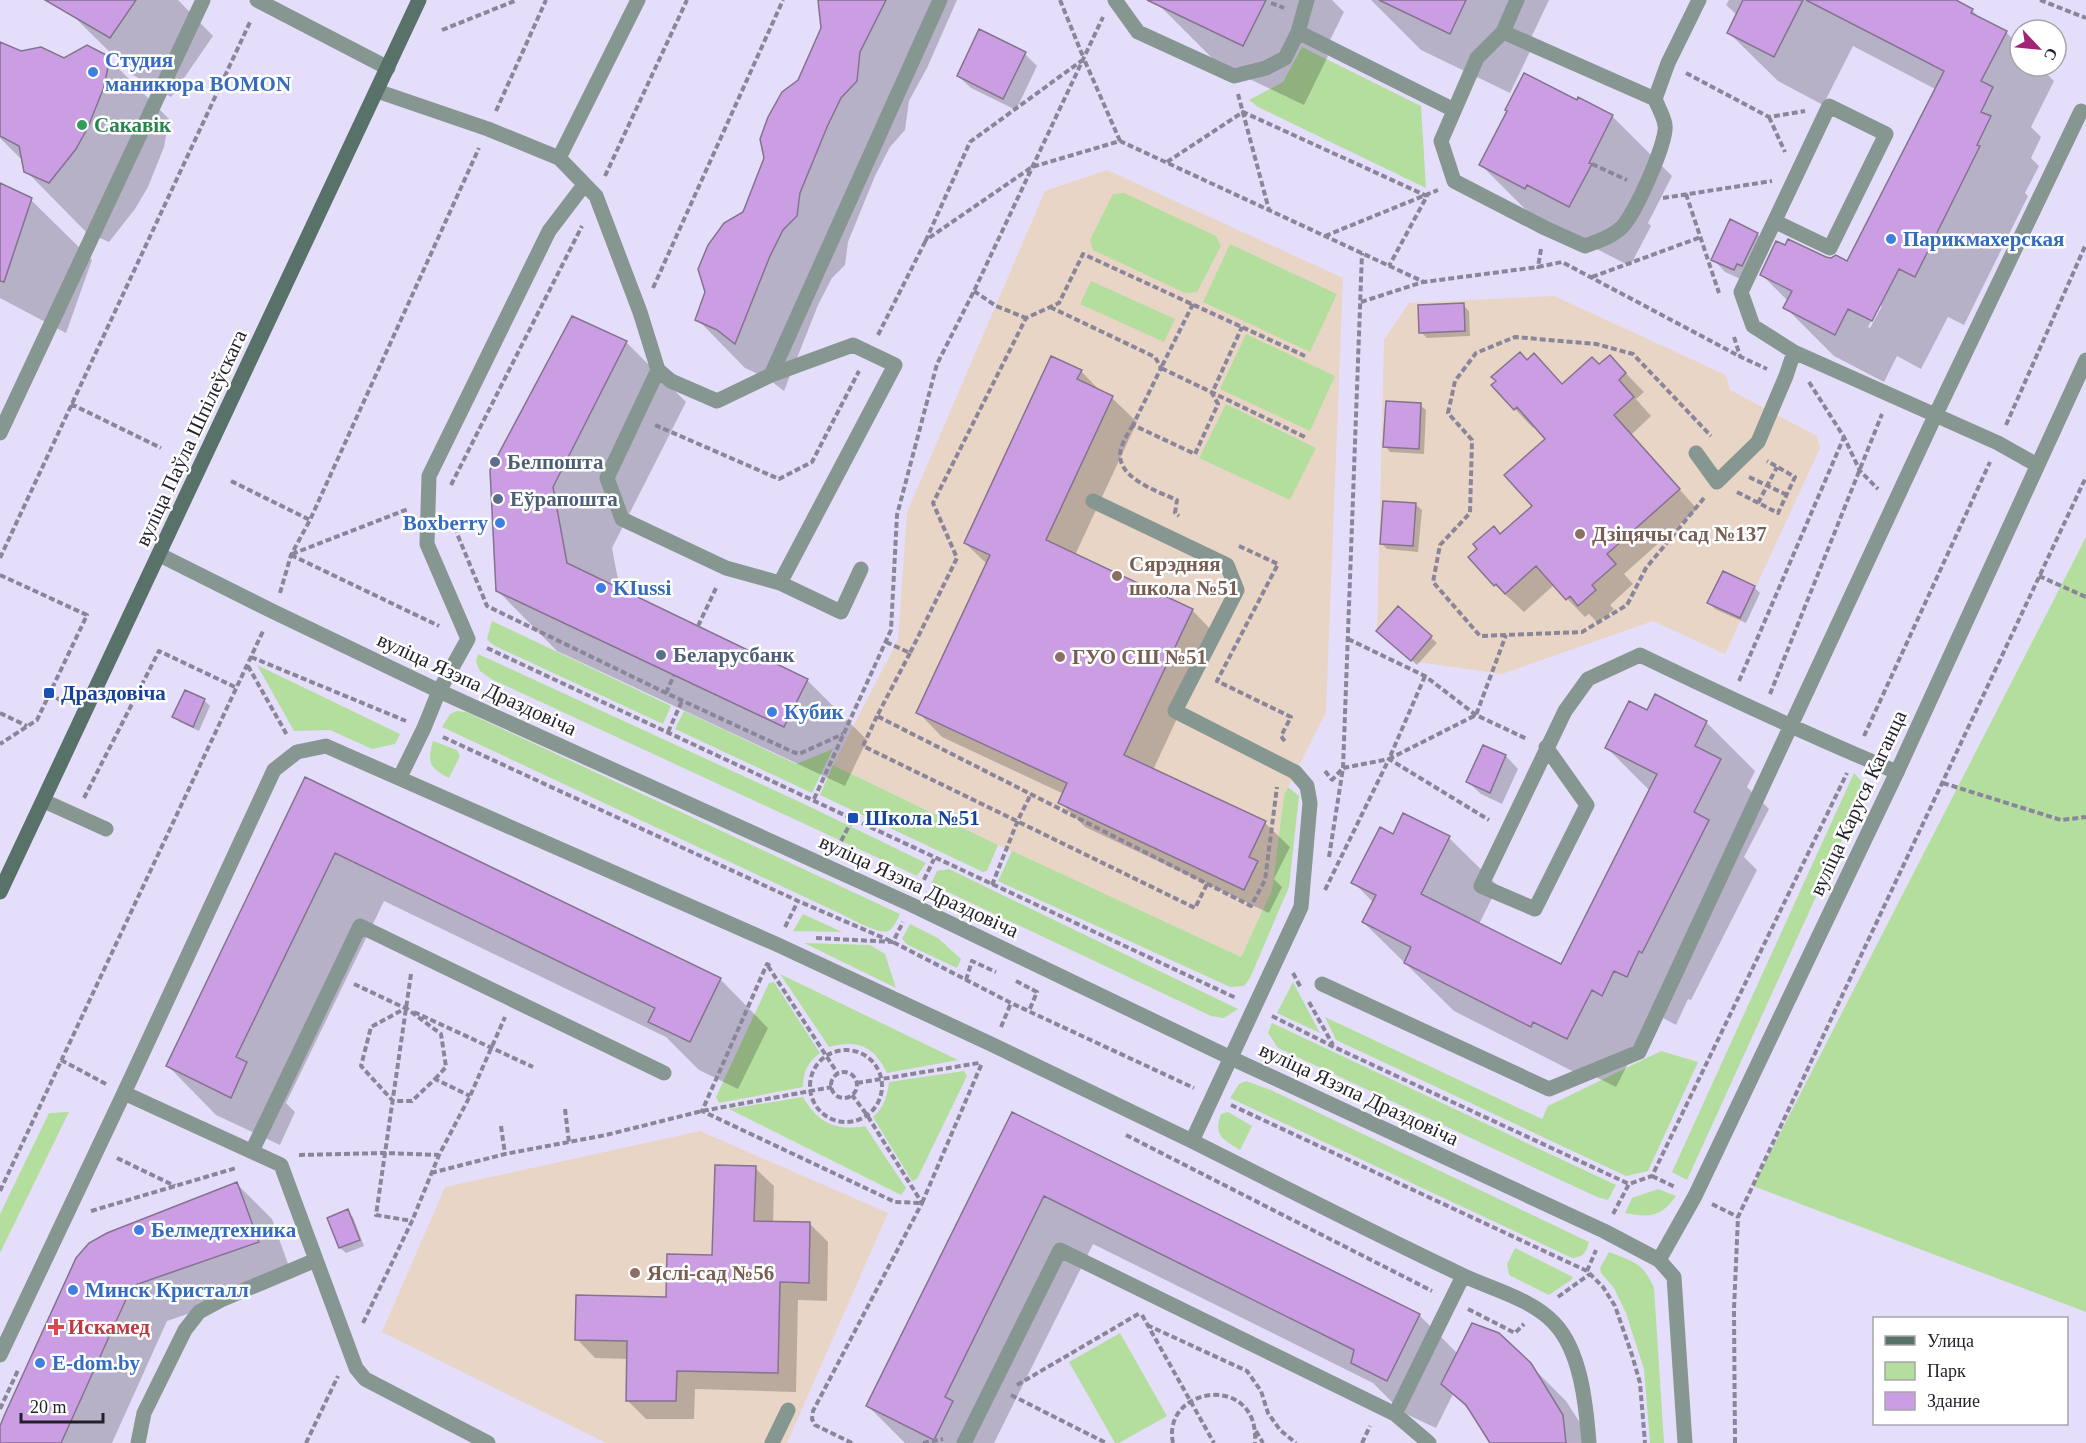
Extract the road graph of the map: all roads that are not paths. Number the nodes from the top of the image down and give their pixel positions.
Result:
1 (203, 0) edge
2 (419, 0) edge
3 (638, 0) edge
4 (940, 0) edge
5 (1307, 0) edge
6 (1517, 0) edge
7 (1700, 0) edge
8 (259, 1) edge
9 (1111, 5) edge
10 (1298, 32) junction
11 (1503, 32) junction
12 (388, 68) junction
13 (377, 91) junction
14 (1655, 99) junction
15 (1454, 110) junction
16 (2081, 111) dead end
17 (559, 158) junction
18 (584, 185) junction
19 (1776, 222) junction
20 (1794, 352) junction
21 (2086, 360) edge
22 (658, 370) junction
23 (771, 375) junction
24 (1935, 416) junction
25 (0, 433) edge
26 (1696, 453) dead end
27 (2037, 465) junction
28 (1093, 501) dead end
29 (160, 555) junction
30 (861, 569) dead end
31 (780, 583) junction
32 (439, 691) junction
33 (1791, 727) junction
34 (1546, 747) junction
35 (1897, 772) junction
36 (400, 777) junction
37 (44, 801) junction
38 (106, 829) dead end
39 (0, 892) edge
40 (1322, 984) dead end
41 (1231, 1058) junction
42 (664, 1073) dead end
43 (124, 1093) junction
44 (1192, 1141) junction
45 (252, 1152) junction
46 (316, 1260) junction
47 (1659, 1260) junction
48 (1463, 1276) junction
49 (0, 1355) edge
50 (788, 1410) dead end
51 (1395, 1414) junction
52 (138, 1443) edge
53 (488, 1443) edge
54 (772, 1443) edge
55 (964, 1443) edge
56 (1429, 1443) edge
57 (1589, 1443) edge
58 (1684, 1443) edge

1 - 25 street
2 - 12 street, вуліца Паўла Шпілеўскага
3 - 17 street
4 - 23 street
5 - 10 street
6 - 11 street
7 - 14 street
8 - 12 street
9 - 10 street
10 - 15 street
11 - 14 street
11 - 15 street
12 - 13 street, вуліца Паўла Шпілеўскага
13 - 17 street
13 - 29 street, вуліца Паўла Шпілеўскага
14 - 15 street
16 - 24 street
17 - 18 street
18 - 22 street
18 - 32 street
19 - 19 street
19 - 20 street
20 - 24 street
20 - 26 street
21 - 27 street, вуліца Каруся Каганца
22 - 23 street
22 - 31 street
23 - 31 street
24 - 27 street
24 - 33 street
27 - 35 street, вуліца Каруся Каганца
28 - 41 street
29 - 32 street, вуліца Язэпа Драздовіча
29 - 37 street, вуліца Паўла Шпілеўскага
30 - 31 street
32 - 36 street
32 - 41 street, вуліца Язэпа Драздовіча
33 - 34 street
33 - 35 street
33 - 40 street
34 - 34 street
35 - 47 street, вуліца Каруся Каганца
36 - 43 street
36 - 44 street
37 - 38 street
37 - 39 street, вуліца Паўла Шпілеўскага
41 - 44 street
41 - 47 street, вуліца Язэпа Драздовіча
42 - 45 street
43 - 45 street
43 - 49 street
44 - 48 street
45 - 46 street
46 - 52 street
46 - 53 street
47 - 58 street
48 - 51 street
48 - 57 street
50 - 54 street
51 - 55 street
51 - 56 street

